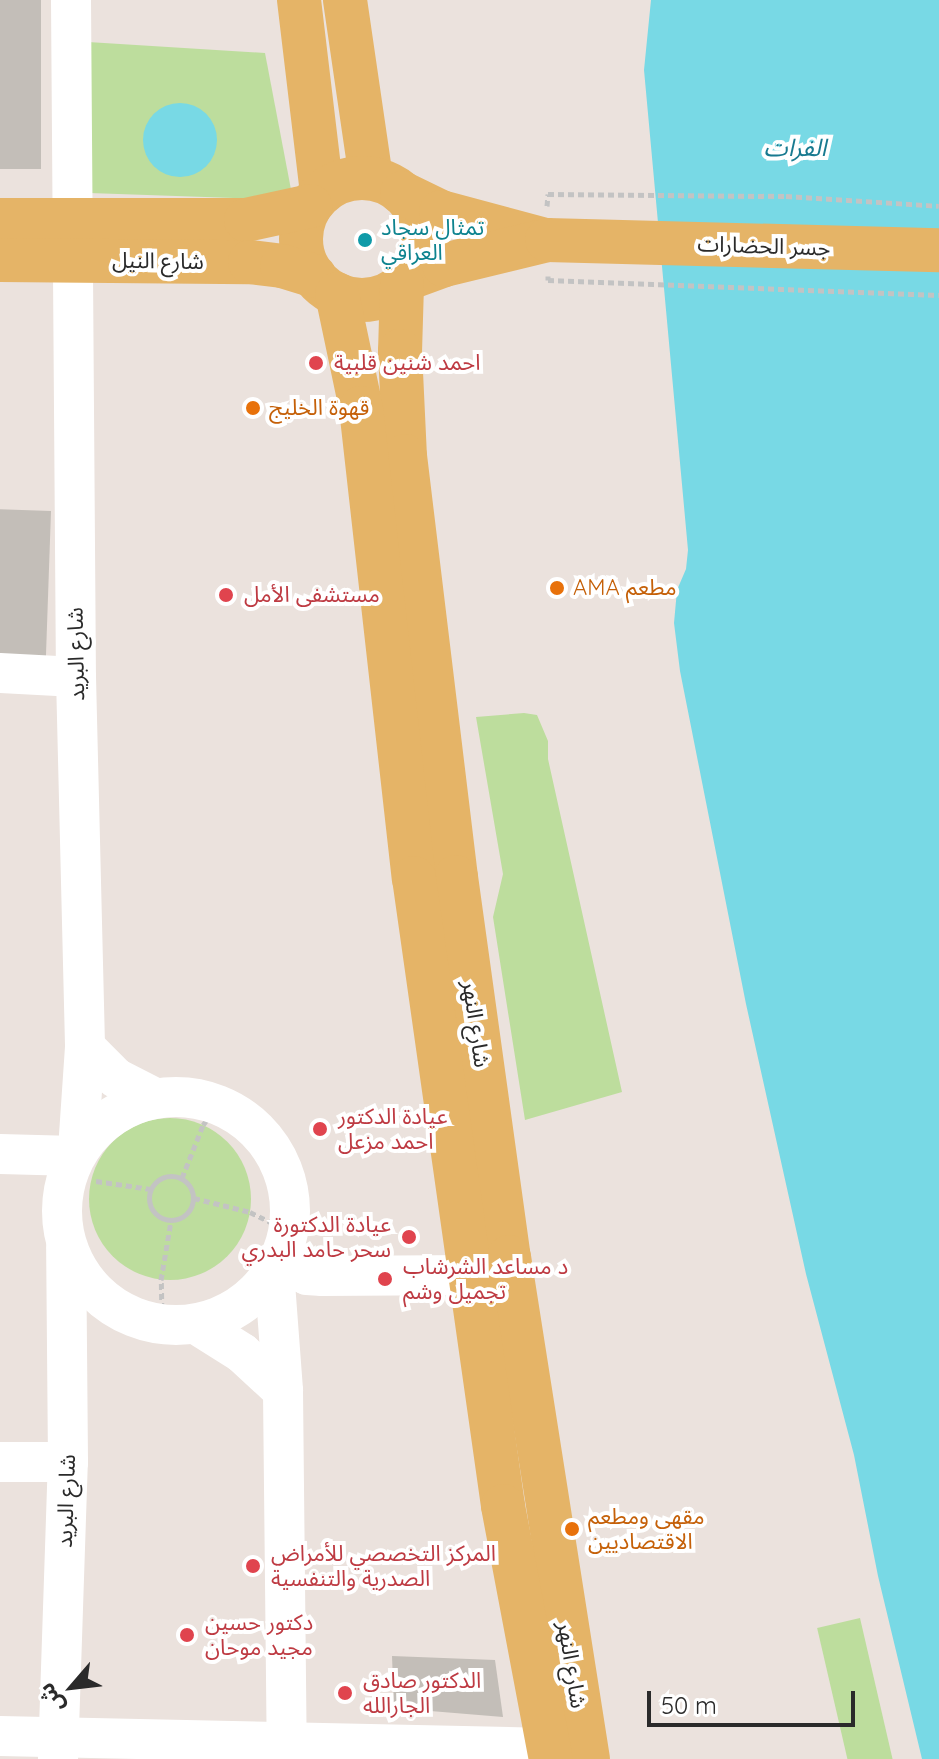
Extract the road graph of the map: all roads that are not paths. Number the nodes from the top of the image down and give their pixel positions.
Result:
1 (71, 0) edge
2 (299, 0) edge
3 (345, 0) edge
4 (386, 186) junction
5 (317, 199) junction
6 (0, 220) edge
7 (72, 240) junction
8 (939, 250) edge
9 (561, 253) junction
10 (0, 260) edge
11 (406, 282) junction
12 (325, 285) junction
13 (0, 673) edge
14 (76, 677) junction
15 (435, 878) junction
16 (85, 1047) junction
17 (155, 1098) junction
18 (0, 1154) edge
19 (73, 1162) junction
20 (66, 1243) junction
21 (280, 1254) junction
22 (471, 1275) junction
23 (179, 1324) junction
24 (283, 1391) junction
25 (0, 1462) edge
26 (68, 1462) junction
27 (0, 1736) edge
28 (58, 1748) edge
29 (287, 1750) edge
30 (562, 1755) edge

1 - 7 street, شارع البريد
2 - 5 main road
3 - 4 main road
4 - 5 main road
4 - 9 main road
4 - 11 main road
5 - 7 main road, شارع النيل
5 - 12 main road
6 - 7 main road, شارع النيل
7 - 10 main road, شارع النيل
7 - 12 main road, شارع النيل
7 - 14 street, شارع البريد
8 - 9 main road, جسر الحضارات
9 - 11 main road
11 - 12 main road
11 - 15 main road, شارع النهر
12 - 15 main road, شارع النهر
13 - 14 street
14 - 16 street, شارع البريد
15 - 22 main road, شارع النهر
15 - 30 main road, شارع النهر
16 - 17 street
16 - 19 street, شارع البريد
17 - 19 street
17 - 21 street
18 - 19 street
19 - 20 street, شارع البريد
20 - 23 street
20 - 26 street, شارع البريد
21 - 22 street
21 - 23 street
21 - 24 street
22 - 30 main road, شارع النهر
23 - 24 street
24 - 29 street
25 - 26 street
26 - 28 street, شارع البريد
27 - 28 street
28 - 29 street
29 - 30 street

